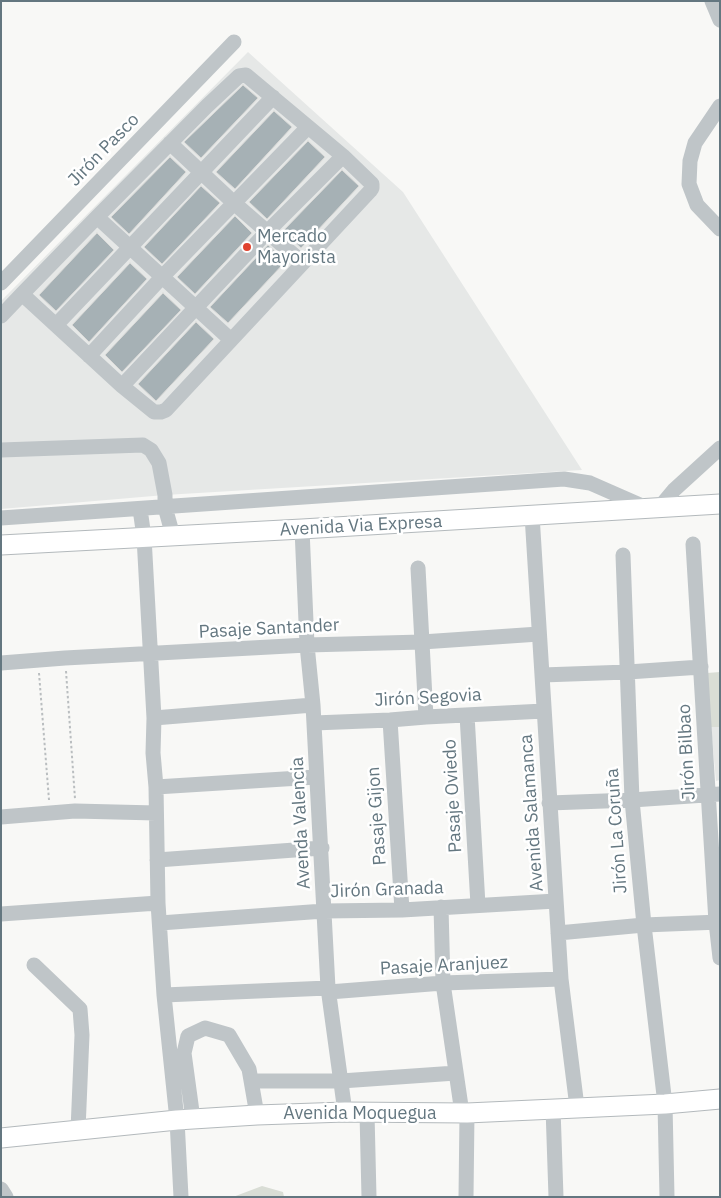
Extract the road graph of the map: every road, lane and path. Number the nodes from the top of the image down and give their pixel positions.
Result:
1 (712, 1) edge
2 (720, 20) edge
3 (234, 42) dead end
4 (273, 97) junction
5 (720, 106) edge
6 (308, 127) junction
7 (170, 143) junction
8 (343, 156) junction
9 (202, 172) junction
10 (234, 203) junction
11 (97, 217) junction
12 (720, 229) edge
13 (267, 232) junction
14 (129, 248) junction
15 (303, 263) junction
16 (162, 278) junction
17 (1, 283) edge
18 (22, 294) junction
19 (195, 307) junction
20 (1, 316) edge
21 (56, 325) junction
22 (231, 340) junction
23 (89, 356) junction
24 (122, 386) junction
25 (720, 448) edge
26 (1, 450) edge
27 (720, 504) edge
28 (165, 507) junction
29 (140, 509) junction
30 (654, 509) junction
31 (532, 515) junction
32 (1, 518) edge
33 (302, 530) junction
34 (173, 536) junction
35 (144, 537) junction
36 (693, 544) dead end
37 (1, 545) edge
38 (623, 555) dead end
39 (418, 568) dead end
40 (539, 634) junction
41 (422, 642) junction
42 (307, 645) junction
43 (150, 654) junction
44 (65, 658) junction
45 (38, 660) junction
46 (1, 663) edge
47 (701, 667) junction
48 (628, 672) junction
49 (542, 675) junction
50 (313, 705) junction
51 (544, 711) junction
52 (467, 715) junction
53 (426, 717) junction
54 (154, 718) junction
55 (390, 720) junction
56 (314, 723) junction
57 (316, 777) junction
58 (156, 787) junction
59 (714, 795) edge
60 (632, 800) junction
61 (549, 803) junction
62 (76, 811) junction
63 (50, 812) junction
64 (156, 813) junction
65 (1, 817) edge
66 (322, 848) junction
67 (157, 860) junction
68 (556, 901) junction
69 (158, 903) junction
70 (478, 905) junction
71 (441, 907) junction
72 (402, 910) junction
73 (324, 911) junction
74 (1, 914) edge
75 (160, 922) junction
76 (718, 922) edge
77 (644, 924) junction
78 (558, 933) junction
79 (720, 958) edge
80 (34, 965) dead end
81 (561, 978) junction
82 (443, 983) junction
83 (328, 990) junction
84 (164, 995) junction
85 (168, 1031) junction
86 (188, 1036) junction
87 (456, 1073) junction
88 (251, 1081) junction
89 (341, 1081) junction
90 (720, 1099) edge
91 (665, 1104) junction
92 (578, 1107) junction
93 (553, 1108) junction
94 (345, 1112) junction
95 (367, 1113) junction
96 (464, 1113) junction
97 (256, 1115) junction
98 (185, 1120) junction
99 (78, 1130) junction
100 (1, 1138) edge
101 (1, 1189) edge
102 (6, 1197) edge
103 (181, 1197) edge
104 (369, 1197) edge
105 (466, 1197) edge
106 (556, 1197) edge
107 (668, 1197) edge

1 - 2 street
3 - 17 street, Jirón Pasco
4 - 6 street
4 - 7 street
4 - 9 street
5 - 12 street
6 - 8 street
6 - 10 street
7 - 9 street
7 - 11 street
8 - 13 street
8 - 15 street
9 - 10 street
9 - 14 street
10 - 13 street
10 - 16 street
11 - 14 street
11 - 18 street
13 - 15 street
13 - 19 street
14 - 16 street
14 - 21 street
15 - 22 street
16 - 19 street
16 - 23 street
18 - 20 street
18 - 21 street
19 - 22 street
19 - 24 street
21 - 23 street
22 - 24 street
23 - 24 street
25 - 30 street
26 - 28 street
27 - 30 main road, Avenida Via Expresa
28 - 29 street
28 - 30 street
28 - 34 street
29 - 32 street
29 - 35 street
30 - 31 main road, Avenida Via Expresa
31 - 33 main road, Avenida Via Expresa
31 - 40 street, Avenida Salamanca
33 - 34 main road, Avenida Via Expresa
33 - 42 street, Avenda Valencia
34 - 35 main road, Avenida Via Expresa
35 - 37 main road, Avenida Via Expresa
35 - 43 street
36 - 47 street, Jirón Bilbao
38 - 48 street, Jirón La Coruña
39 - 41 street
40 - 41 street, Pasaje Santander
40 - 49 street, Avenida Salamanca
41 - 42 street, Pasaje Santander
41 - 53 street
42 - 43 street, Pasaje Santander
42 - 50 street, Avenda Valencia
43 - 44 street, Pasaje Santander
43 - 54 street
44 - 45 street, Pasaje Santander
44 - 62 path
45 - 46 street, Pasaje Santander
45 - 63 path
47 - 48 street
47 - 59 street, Jirón Bilbao
48 - 49 street
48 - 60 street, Jirón La Coruña
49 - 51 street, Avenida Salamanca
50 - 54 street
50 - 56 street, Avenda Valencia
51 - 52 street, Jirón Segovia
51 - 61 street, Avenida Salamanca
52 - 53 street, Jirón Segovia
52 - 70 street, Pasaje Oviedo
53 - 55 street, Jirón Segovia
54 - 58 street
55 - 56 street, Jirón Segovia
55 - 72 street, Pasaje Gijon
56 - 57 street, Avenda Valencia
57 - 58 street
57 - 66 street, Avenda Valencia
58 - 64 street
59 - 60 street
59 - 76 street, Jirón Bilbao
60 - 61 street
60 - 77 street, Jirón La Coruña
61 - 68 street, Avenida Salamanca
62 - 63 street
62 - 64 street
63 - 65 street
64 - 67 street
66 - 67 street
66 - 73 street, Avenda Valencia
67 - 69 street
68 - 70 street, Jirón Granada
68 - 78 street, Avenida Salamanca
69 - 74 street
69 - 75 street
70 - 71 street, Jirón Granada
71 - 72 street, Jirón Granada
71 - 82 street
72 - 73 street, Jirón Granada
73 - 75 street, Jirón Granada
73 - 83 street, Avenda Valencia
75 - 84 street
76 - 77 street
76 - 79 street, Jirón Bilbao
77 - 78 street
77 - 91 street, Jirón La Coruña
78 - 81 street, Avenida Salamanca
80 - 99 street
81 - 82 street, Pasaje Aranjuez
81 - 92 street, Avenida Salamanca
82 - 83 street, Pasaje Aranjuez
82 - 87 street
83 - 84 street, Pasaje Aranjuez
83 - 89 street, Avenda Valencia
84 - 85 street
85 - 86 street
85 - 98 street
86 - 88 street
86 - 98 street
87 - 89 street
87 - 96 street
88 - 89 street
88 - 97 street
89 - 94 street, Avenda Valencia
90 - 91 main road, Avenida Moquegua
91 - 92 main road, Avenida Moquegua
91 - 107 street, Jirón La Coruña
92 - 93 main road, Avenida Moquegua
93 - 96 main road, Avenida Moquegua
93 - 106 street
94 - 95 main road, Avenida Moquegua
94 - 97 main road, Avenida Moquegua
95 - 96 main road, Avenida Moquegua
95 - 104 street
96 - 105 street
97 - 98 main road, Avenida Moquegua
98 - 99 main road, Avenida Moquegua
98 - 103 street
99 - 100 main road, Avenida Moquegua
101 - 102 street

